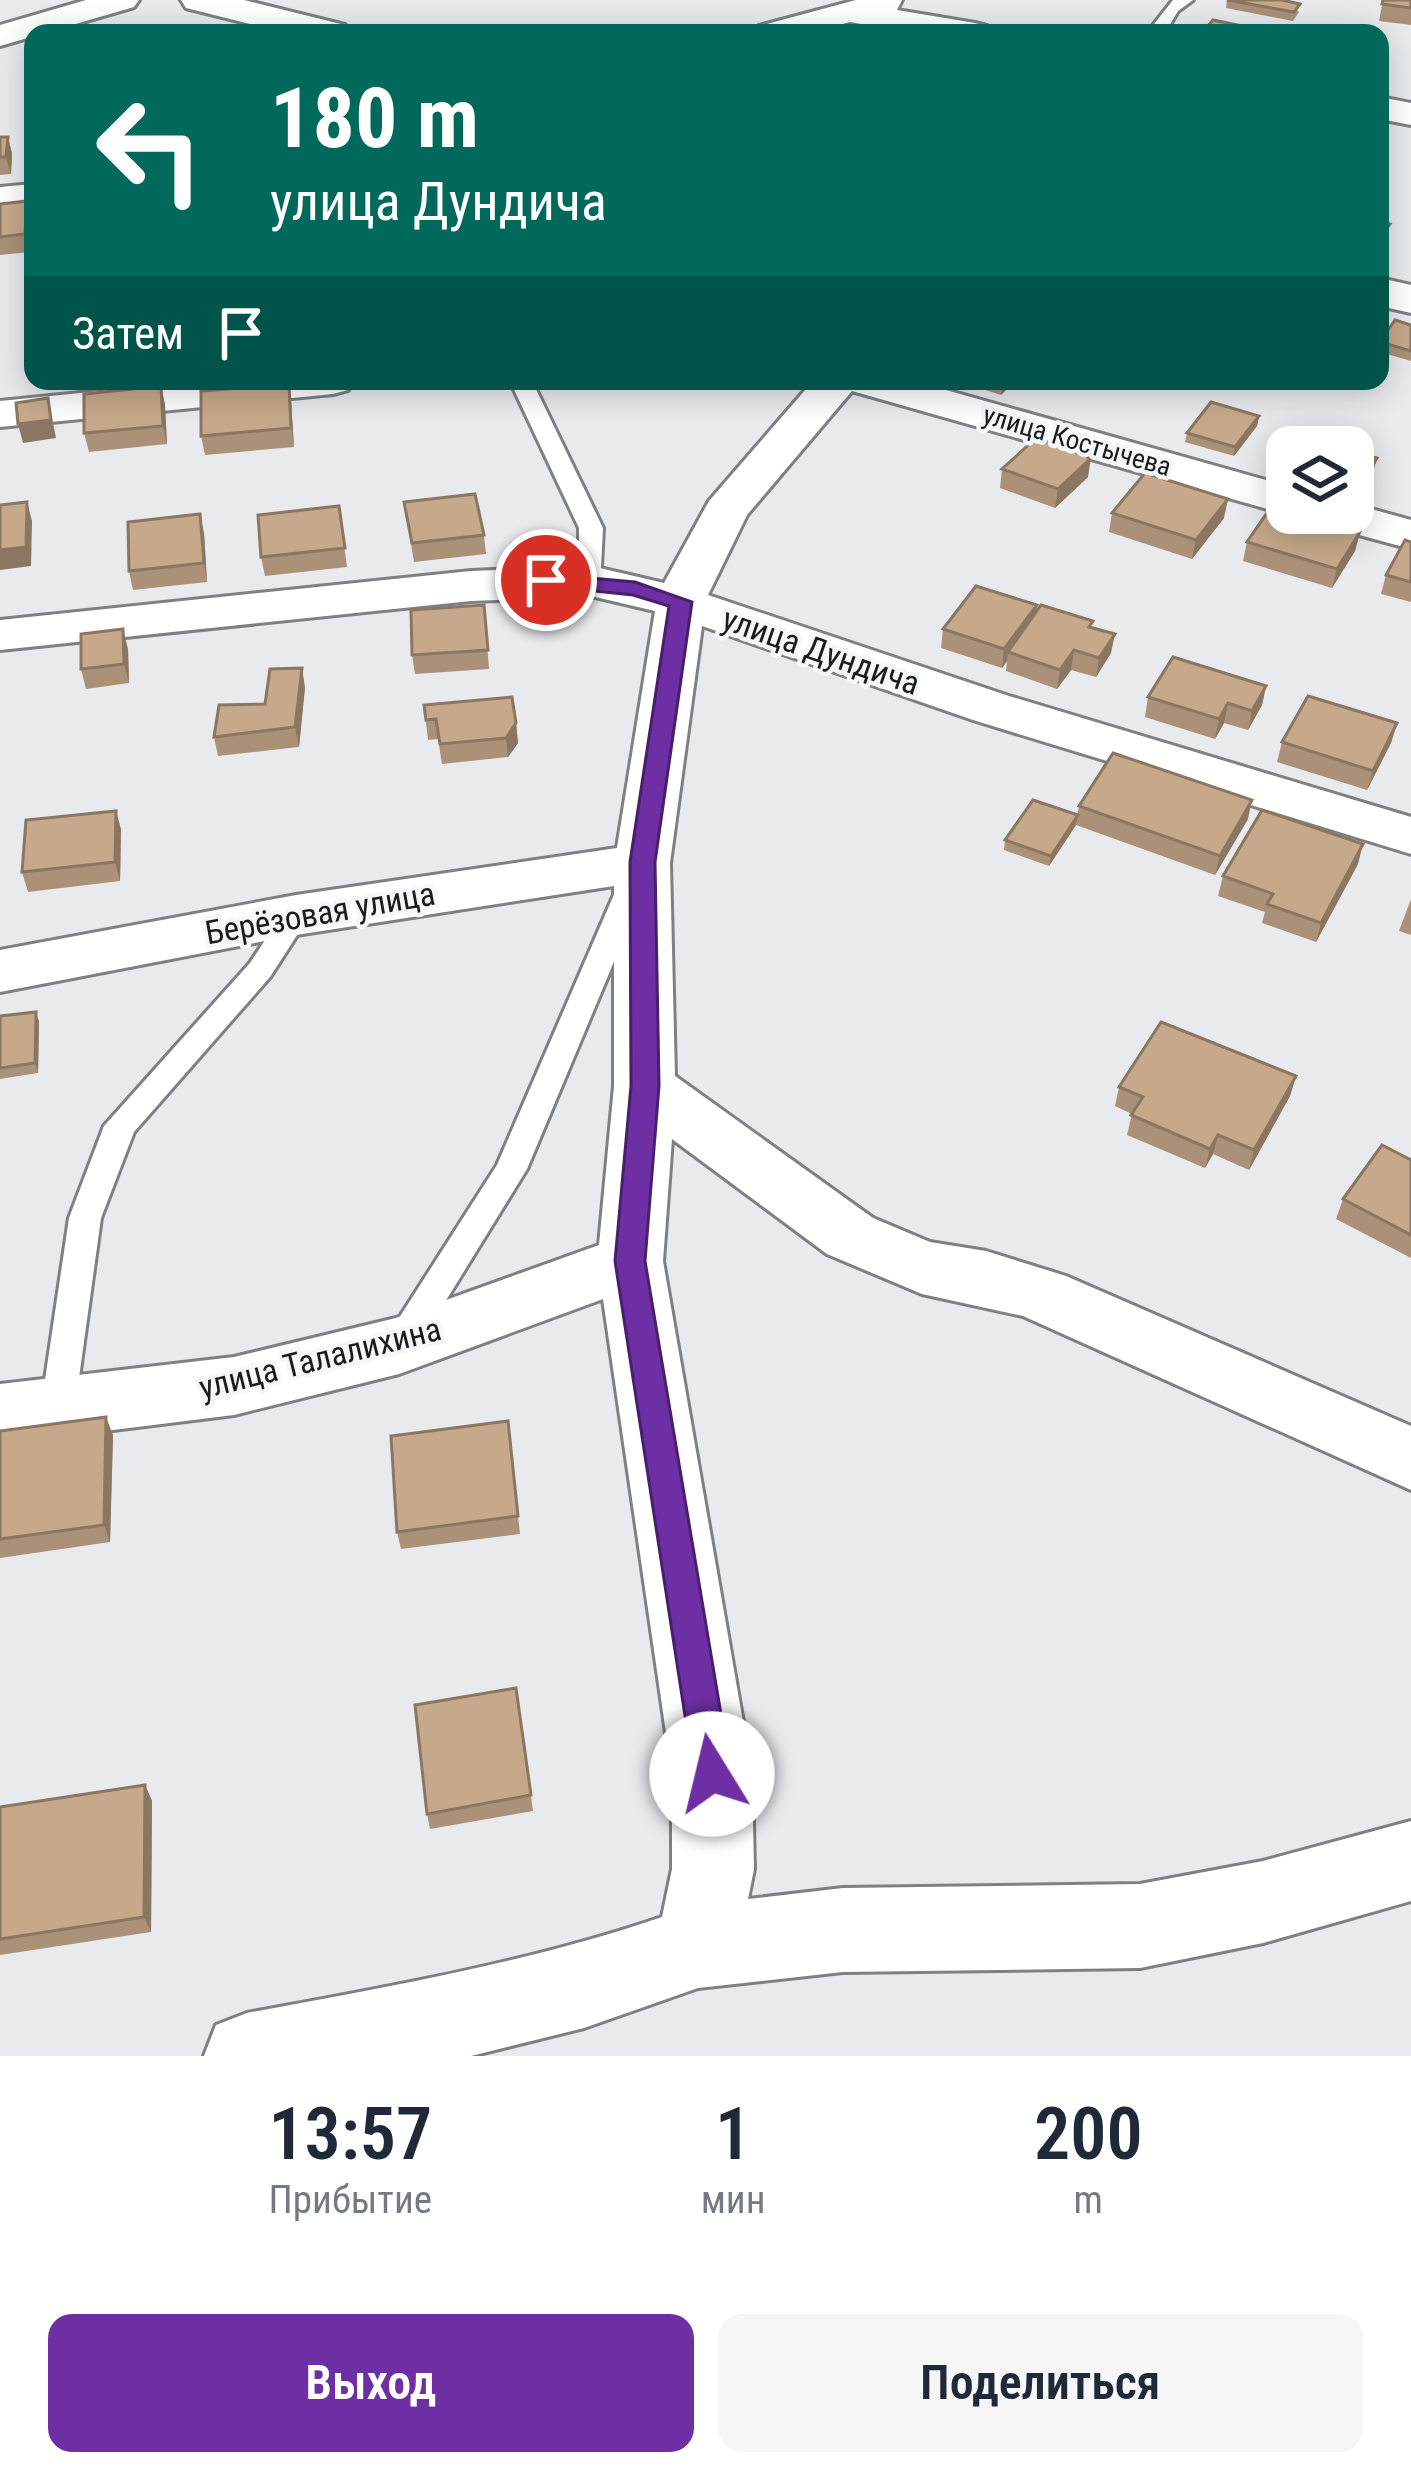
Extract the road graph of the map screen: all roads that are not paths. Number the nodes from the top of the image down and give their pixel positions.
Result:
1 (122, 0) edge
2 (199, 0) edge
3 (894, 0) edge
4 (1185, 0) edge
5 (849, 12) junction
6 (41, 24) edge
7 (296, 24) edge
8 (804, 24) edge
9 (921, 24) edge
10 (1162, 24) edge
11 (242, 390) edge
12 (524, 390) edge
13 (829, 390) edge
14 (898, 390) edge
15 (0, 414) edge
16 (1266, 494) edge
17 (1374, 525) edge
18 (1411, 536) edge
19 (591, 581) junction
20 (681, 602) junction
21 (0, 635) edge
22 (1411, 836) edge
23 (642, 862) junction
24 (296, 915) junction
25 (0, 971) edge
26 (645, 1086) junction
27 (630, 1261) junction
28 (399, 1346) junction
29 (29, 1410) edge
30 (1411, 1459) edge
31 (1411, 1861) edge
32 (698, 1946) junction
33 (247, 2056) edge

1 - 6 street
2 - 7 street
3 - 5 street
4 - 10 lane
5 - 8 street
5 - 9 street
11 - 15 street
12 - 19 lane
13 - 20 street
14 - 16 street, улица Костычева
17 - 18 street
19 - 20 street, улица Дундича
19 - 21 street, улица Дундича
20 - 22 street, улица Дундича
20 - 23 street
23 - 24 street, Берёзовая улица
23 - 26 street
23 - 28 lane
24 - 25 street, Берёзовая улица
24 - 29 lane
26 - 27 street
26 - 30 street
27 - 28 street, улица Талалихина
27 - 32 street
28 - 29 street, улица Талалихина
31 - 32 street
32 - 33 street

